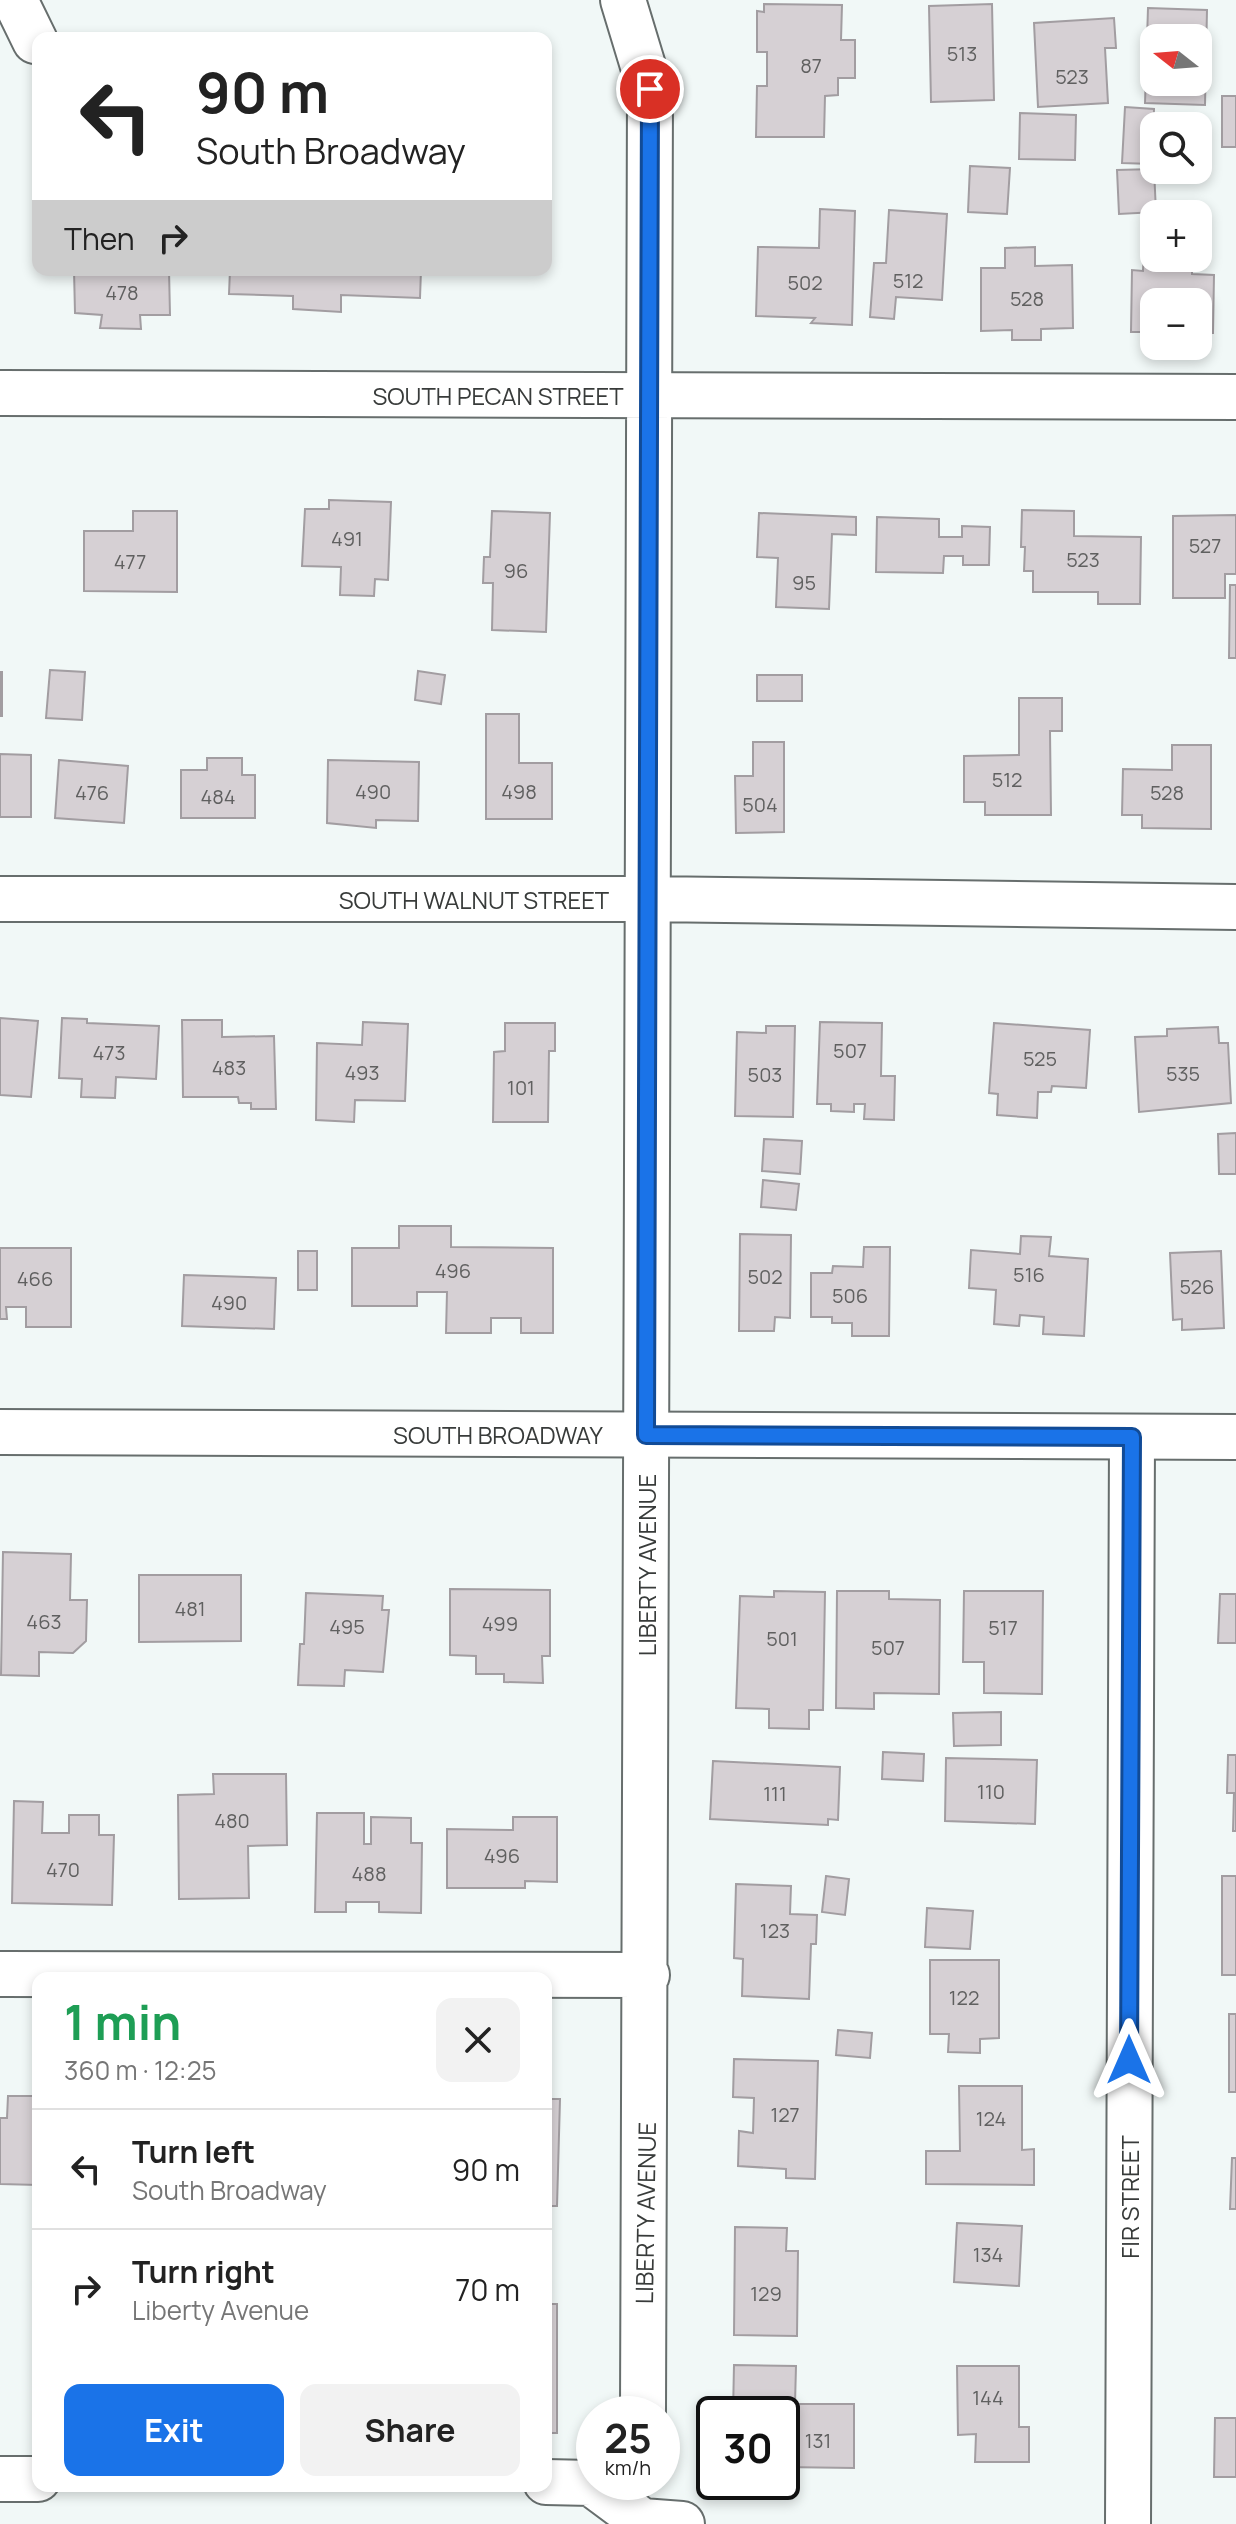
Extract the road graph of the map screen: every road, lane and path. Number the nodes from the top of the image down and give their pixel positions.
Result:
1 (15, 0) edge
2 (623, 0) edge
3 (32, 35) edge
4 (0, 393) edge
5 (648, 396) junction
6 (1236, 397) edge
7 (0, 899) edge
8 (648, 899) junction
9 (1236, 907) edge
10 (0, 1432) edge
11 (646, 1435) junction
12 (1132, 1437) junction
13 (1236, 1437) edge
14 (0, 1974) edge
15 (32, 1974) edge
16 (552, 1975) edge
17 (647, 1975) junction
18 (643, 2396) edge
19 (0, 2479) edge
20 (32, 2479) edge
21 (552, 2482) edge
22 (652, 2513) edge
23 (1128, 2524) edge

1 - 3 street
2 - 5 street, LIBERTY AVENUE
4 - 5 street, SOUTH PECAN STREET
5 - 6 street, SOUTH PECAN STREET
5 - 8 street, LIBERTY AVENUE
7 - 8 street, SOUTH WALNUT STREET
8 - 9 street, SOUTH WALNUT STREET
8 - 11 street, LIBERTY AVENUE
10 - 11 street, SOUTH BROADWAY
11 - 12 street, SOUTH BROADWAY
11 - 17 street, LIBERTY AVENUE
12 - 13 street, SOUTH BROADWAY
12 - 23 street, FIR STREET
14 - 15 street
16 - 17 street
17 - 18 street, LIBERTY AVENUE
19 - 20 street
21 - 22 street

